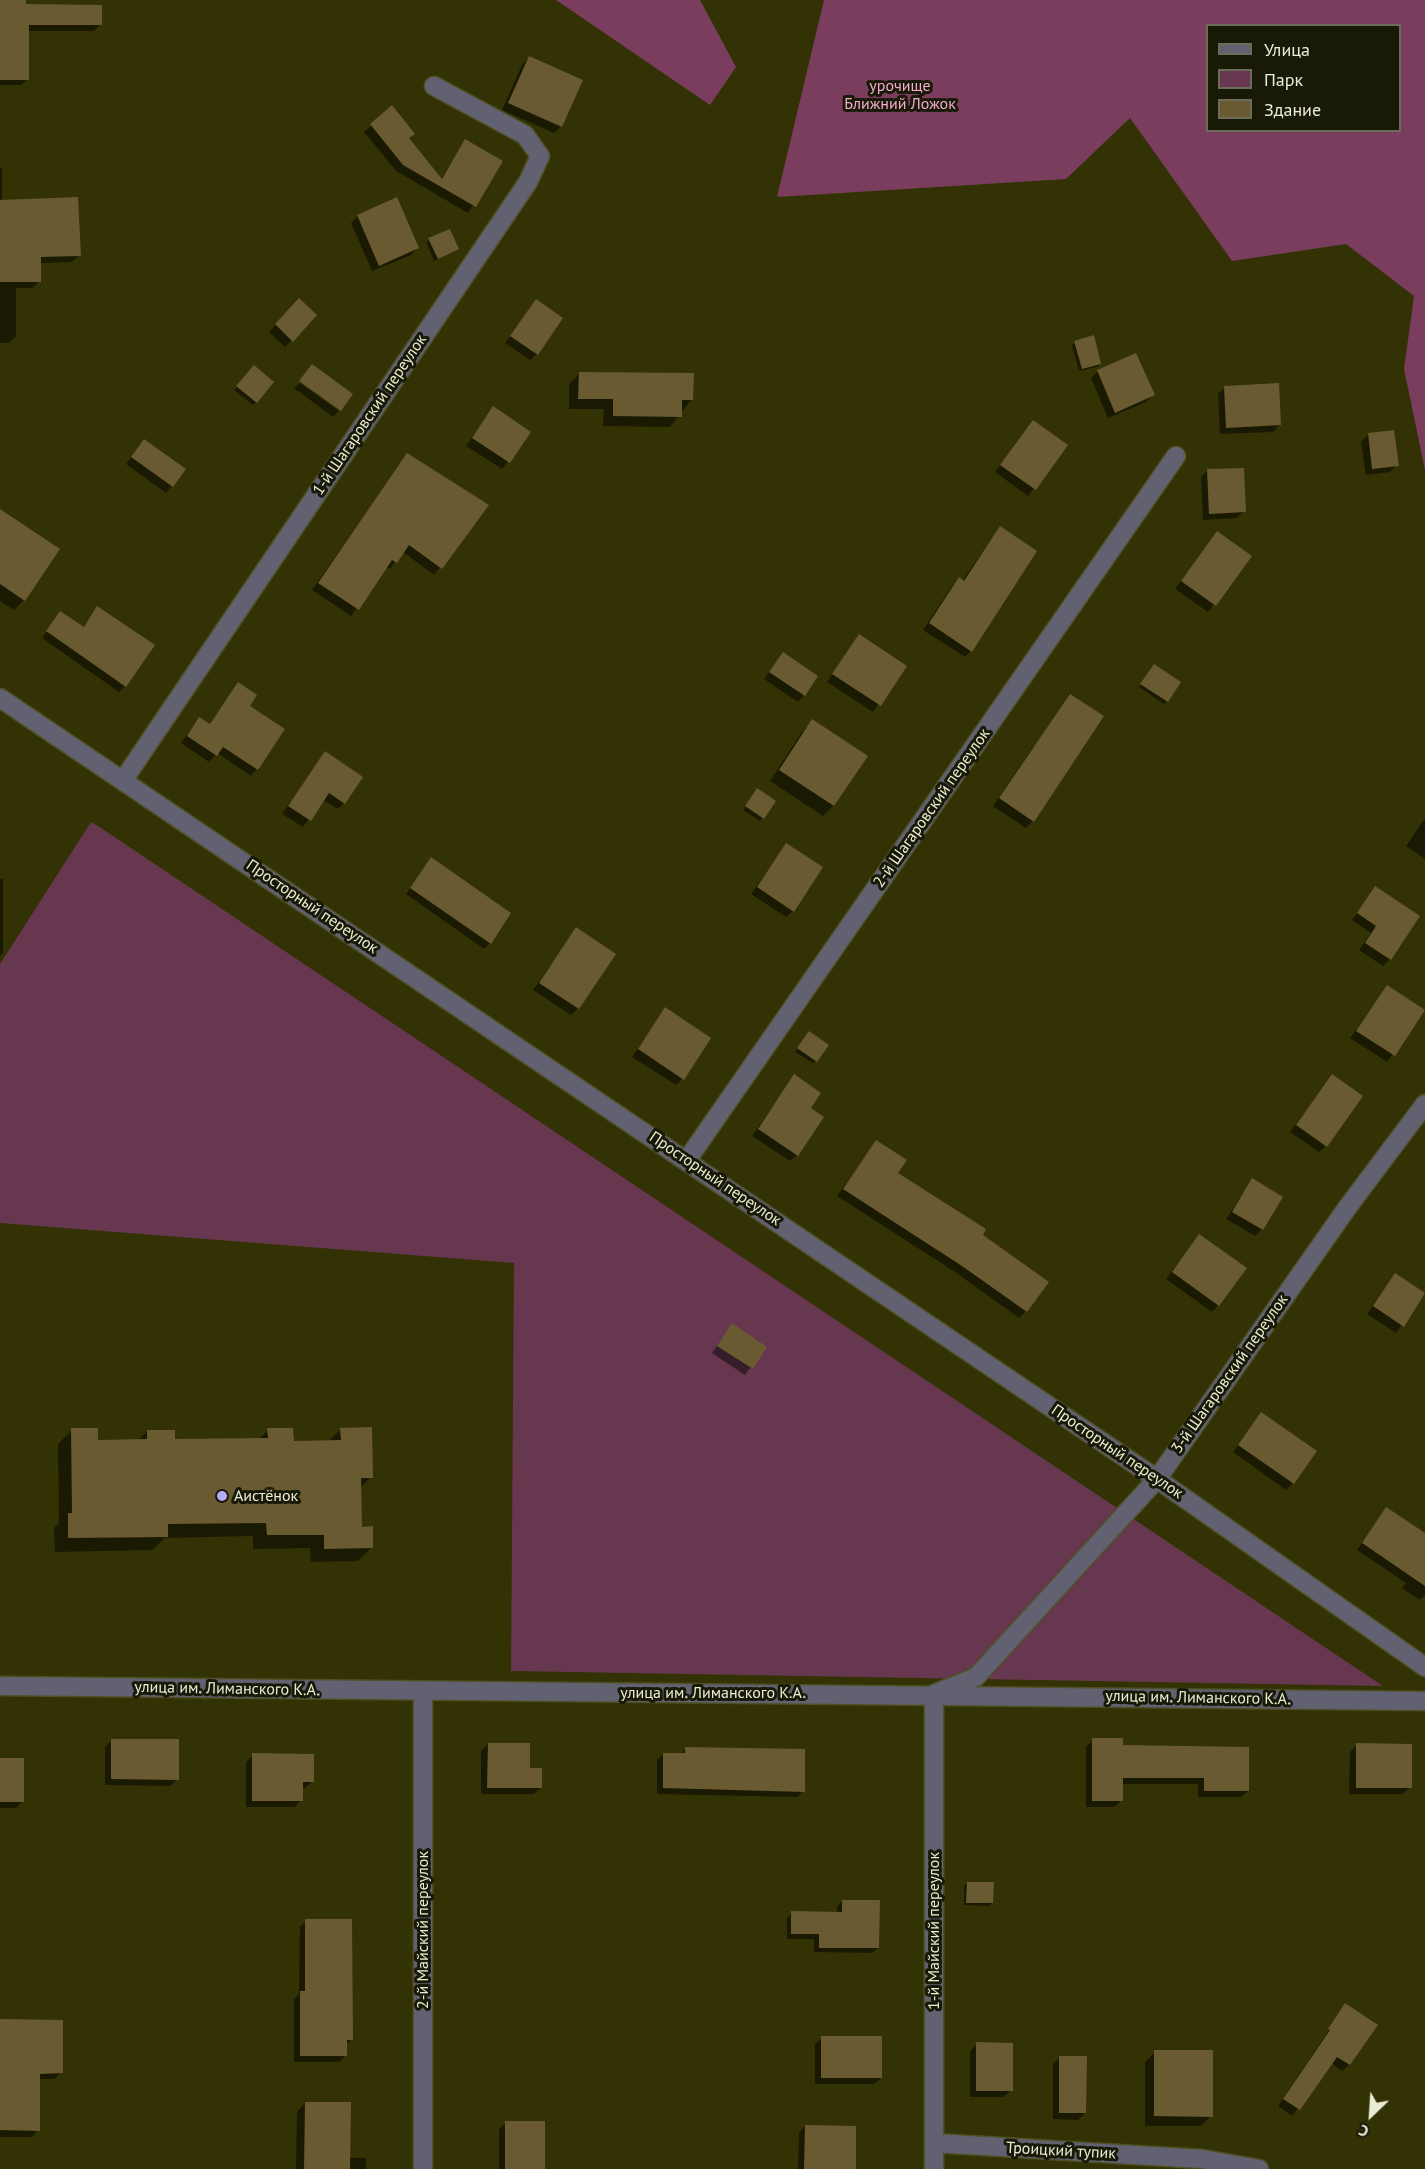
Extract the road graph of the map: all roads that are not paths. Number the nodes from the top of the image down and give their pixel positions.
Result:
1 (434, 86) dead end
2 (1176, 456) dead end
3 (0, 698) edge
4 (124, 779) junction
5 (1425, 1104) edge
6 (687, 1160) junction
7 (1156, 1479) junction
8 (1425, 1666) edge
9 (0, 1686) edge
10 (423, 1692) junction
11 (934, 1694) junction
12 (1425, 1701) edge
13 (934, 2143) junction
14 (423, 2169) edge
15 (934, 2169) edge
16 (1259, 2169) edge

1 - 4 street, 1-й Шагаровский переулок
2 - 6 street, 2-й Шагаровский переулок
3 - 4 street, Просторный переулок
4 - 6 street, Просторный переулок
5 - 7 street, 3-й Шагаровский переулок
6 - 7 street, Просторный переулок
7 - 8 street, Просторный переулок
7 - 11 street, 3-й Шагаровский переулок
9 - 10 street, улица им. Лиманского К.А.
10 - 11 street, улица им. Лиманского К.А.
10 - 14 street, 2-й Майский переулок
11 - 12 street, улица им. Лиманского К.А.
11 - 13 street, 1-й Майский переулок
13 - 15 street, 1-й Майский переулок
13 - 16 street, Троицкий тупик

